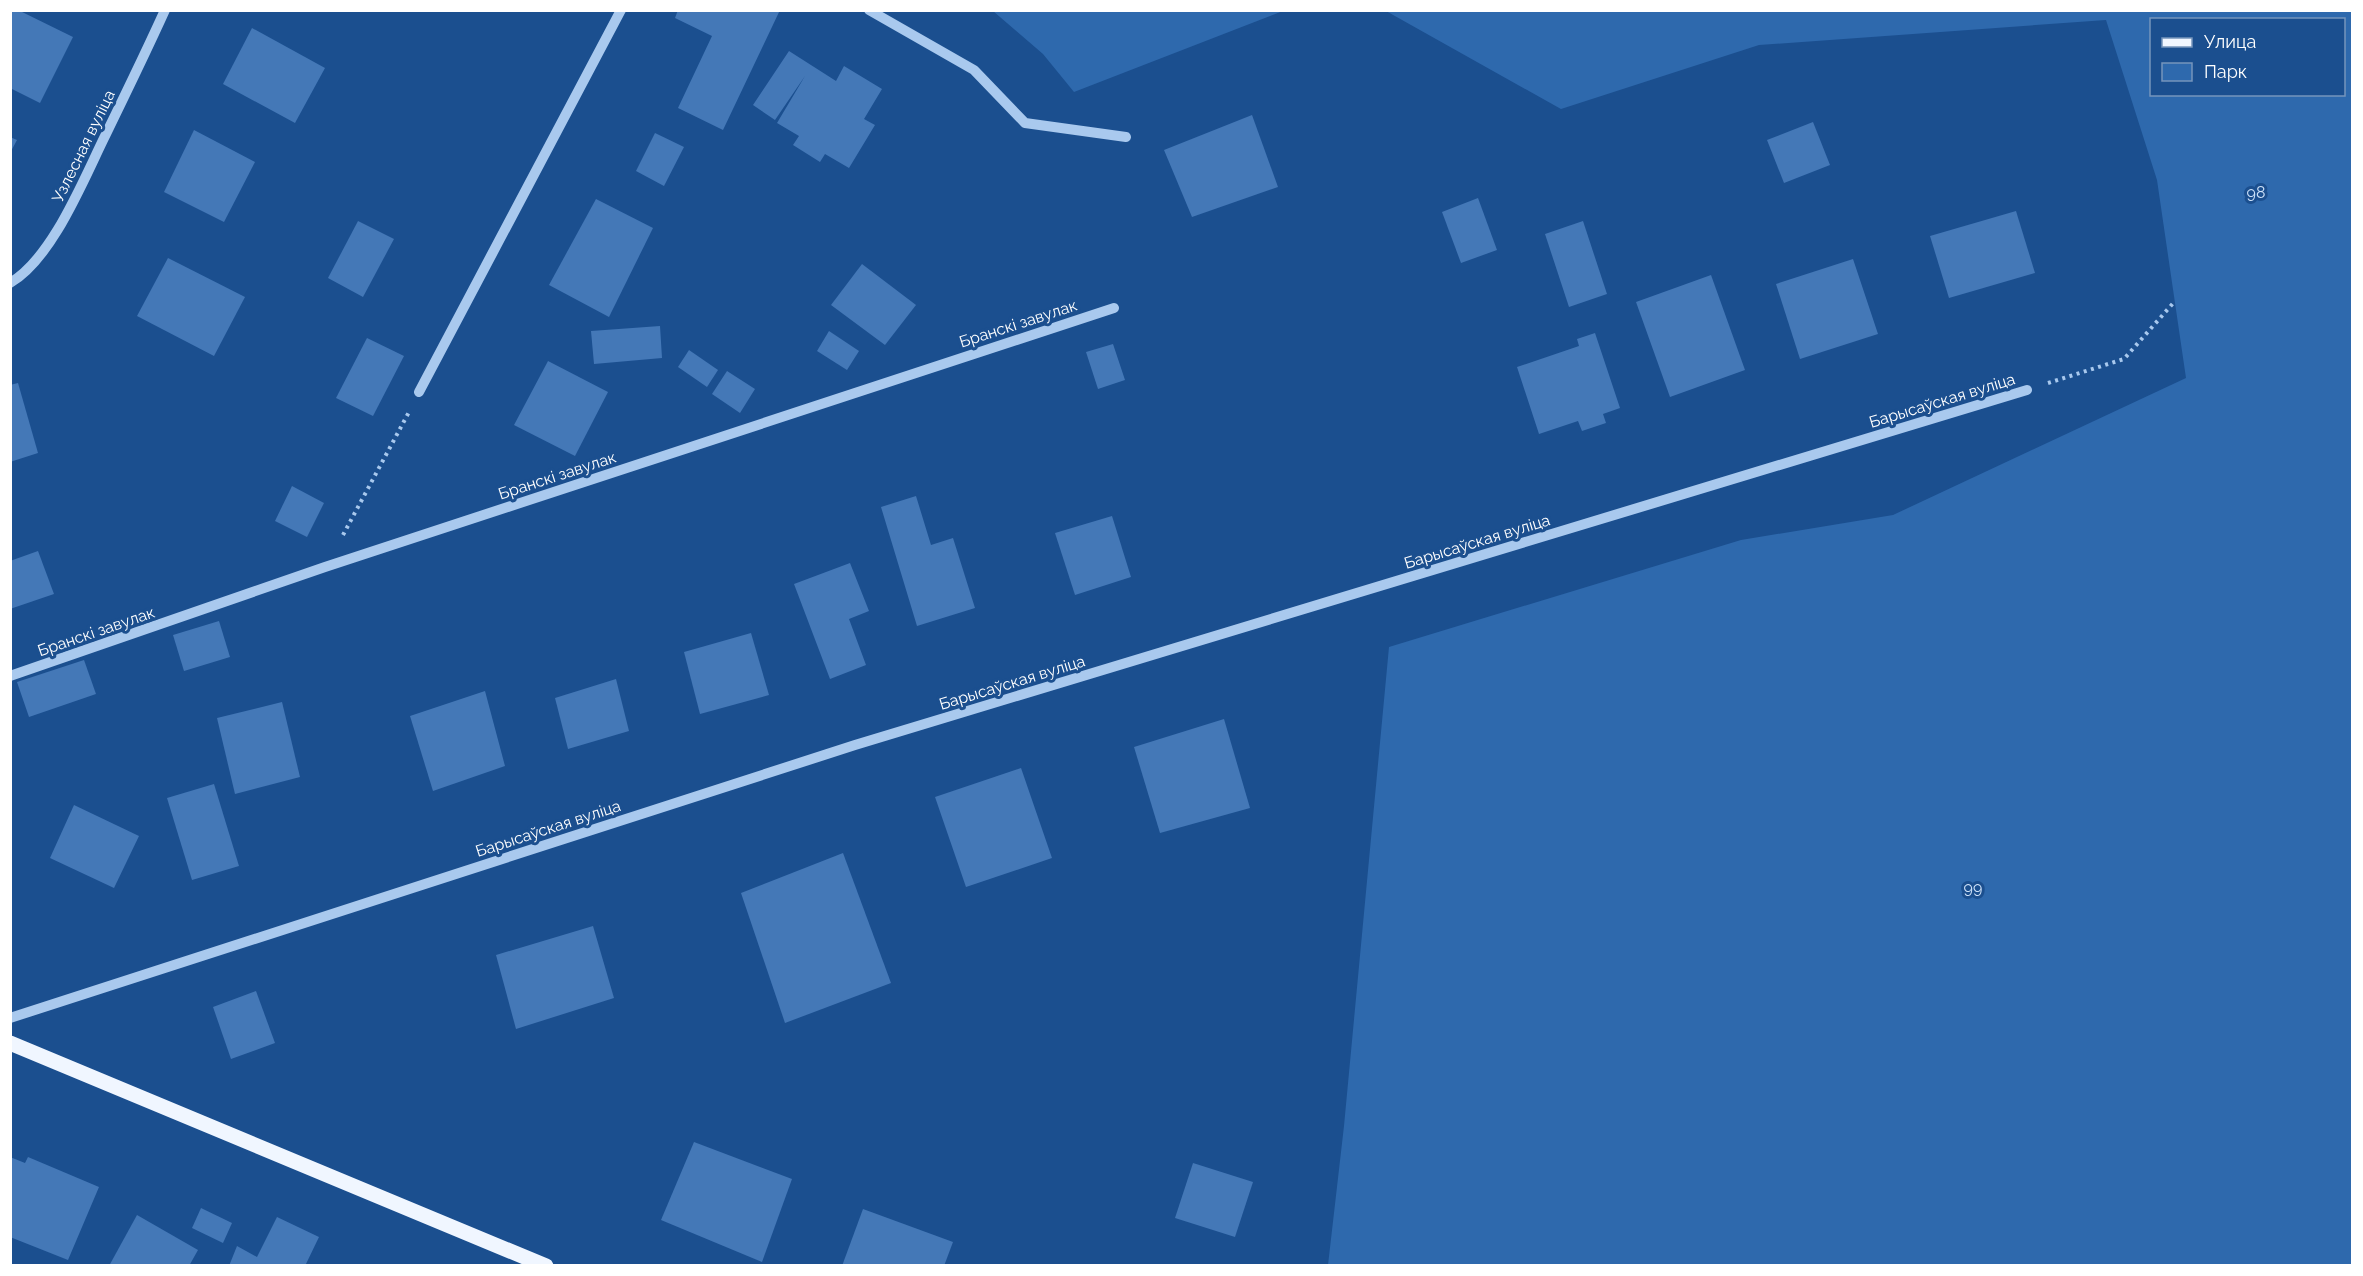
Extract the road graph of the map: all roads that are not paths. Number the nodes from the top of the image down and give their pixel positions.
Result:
1 (165, 10) edge
2 (621, 10) edge
3 (869, 10) edge
4 (1126, 137) dead end
5 (10, 283) edge
6 (1114, 308) dead end
7 (2028, 390) road end
8 (419, 392) road end
9 (10, 676) edge
10 (10, 1018) edge
11 (10, 1043) edge
12 (546, 1266) edge

1 - 5 street, Узлесная вуліца
2 - 8 street
3 - 4 street
6 - 9 street, Бранскі завулак
7 - 10 street, Барысаўская вуліца
11 - 12 main road

